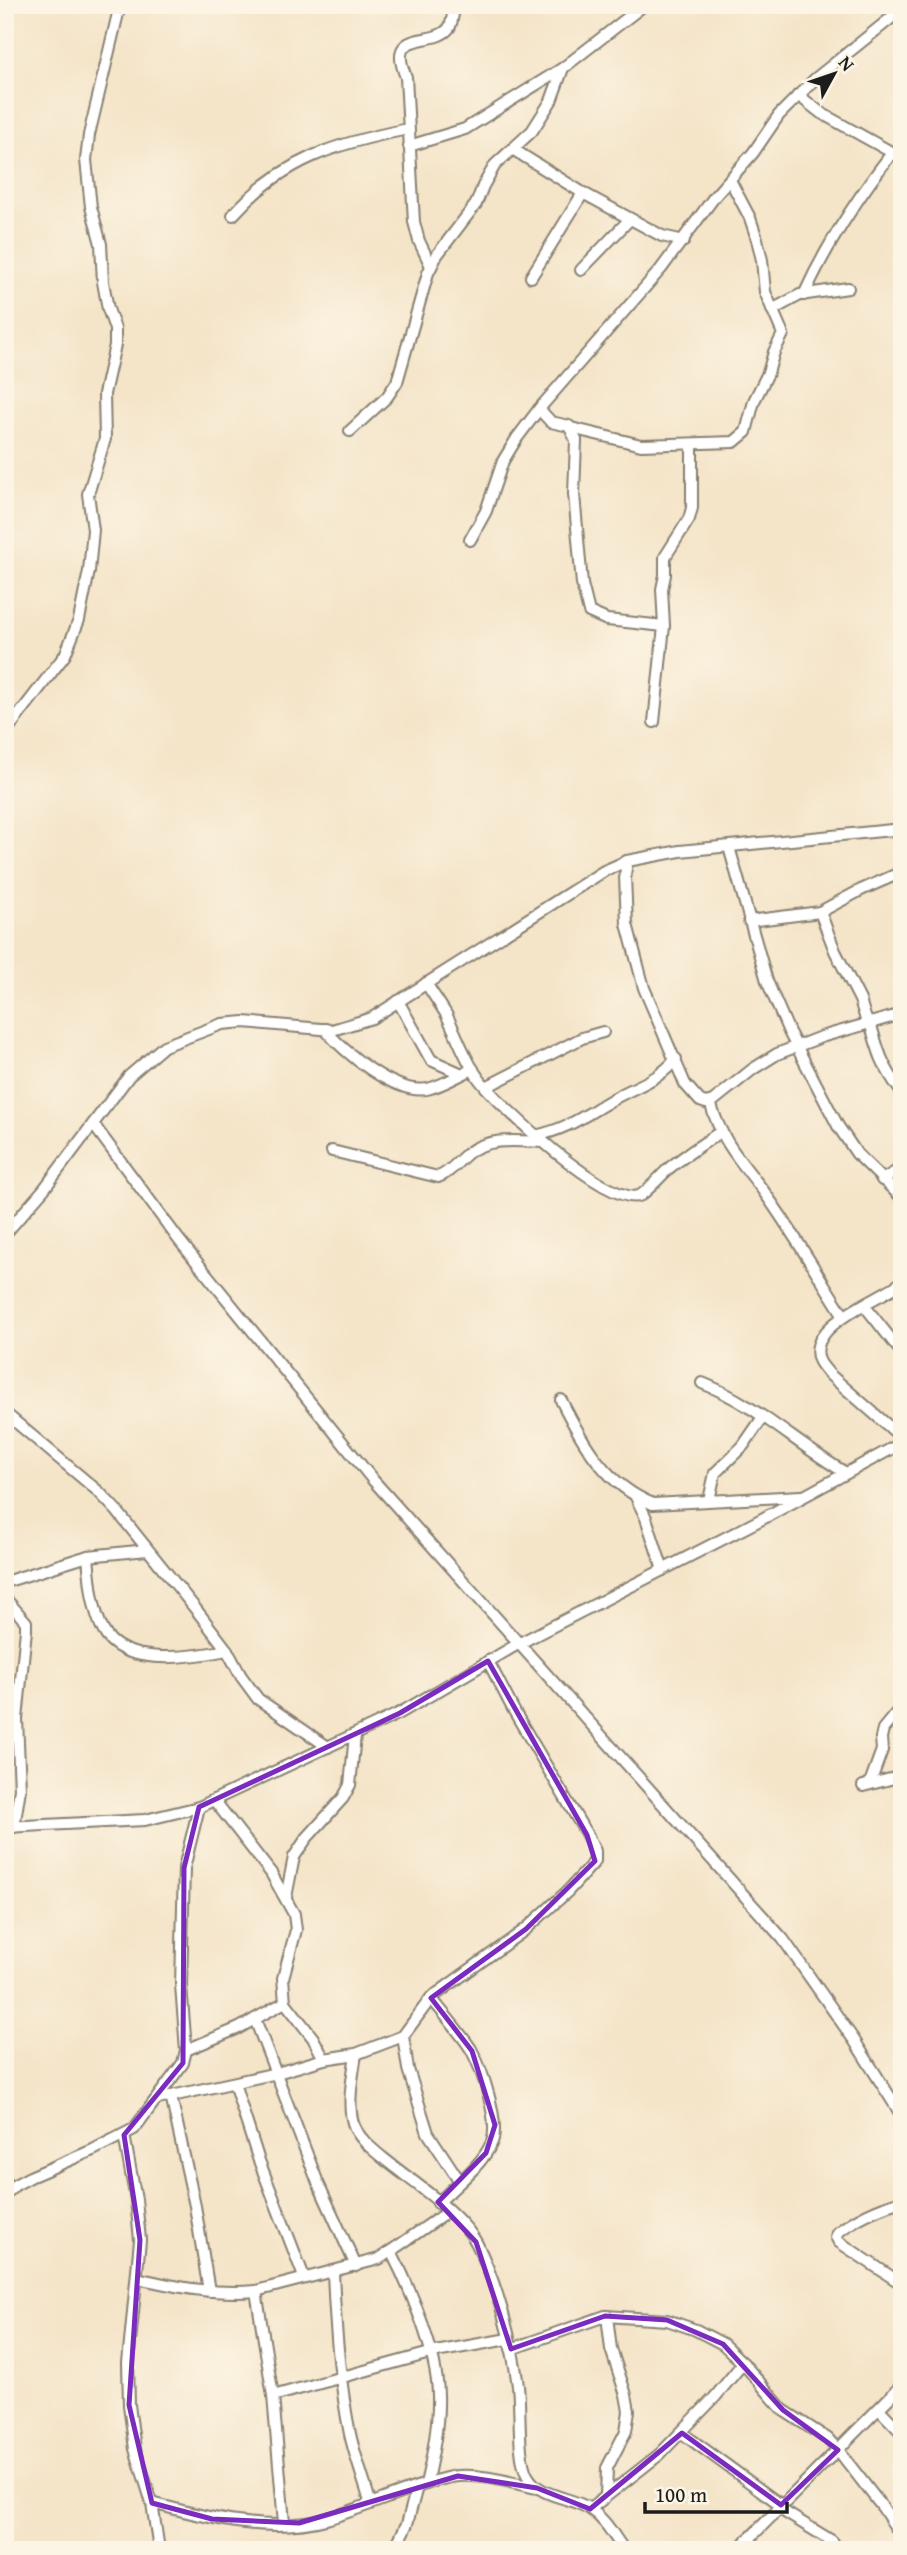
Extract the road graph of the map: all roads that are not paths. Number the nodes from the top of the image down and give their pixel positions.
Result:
1 (120, 5) edge
2 (454, 5) edge
3 (644, 5) edge
4 (901, 5) edge
5 (563, 68) junction
6 (798, 95) junction
7 (408, 129) junction
8 (409, 146) junction
9 (513, 149) junction
10 (897, 155) edge
11 (730, 180) junction
12 (583, 193) junction
13 (233, 215) dead end
14 (630, 219) junction
15 (684, 241) junction
16 (431, 266) junction
17 (581, 270) dead end
18 (531, 277) dead end
19 (848, 288) dead end
20 (804, 295) junction
21 (772, 310) junction
22 (539, 409) junction
23 (570, 428) junction
24 (350, 431) dead end
25 (692, 445) junction
26 (470, 540) dead end
27 (664, 626) junction
28 (654, 722) dead end
29 (5, 733) edge
30 (902, 829) edge
31 (729, 846) junction
32 (627, 861) junction
33 (902, 872) edge
34 (820, 912) junction
35 (749, 921) junction
36 (426, 983) junction
37 (398, 1001) junction
38 (902, 1014) edge
39 (869, 1022) junction
40 (325, 1029) junction
41 (603, 1032) dead end
42 (795, 1046) junction
43 (676, 1059) junction
44 (468, 1071) junction
45 (486, 1087) junction
46 (902, 1093) edge
47 (710, 1102) junction
48 (93, 1124) junction
49 (720, 1132) junction
50 (539, 1139) junction
51 (332, 1151) dead end
52 (902, 1168) edge
53 (882, 1180) junction
54 (902, 1198) edge
55 (5, 1234) edge
56 (902, 1282) edge
57 (864, 1305) junction
58 (844, 1316) junction
59 (902, 1353) edge
60 (702, 1383) dead end
61 (561, 1401) dead end
62 (5, 1413) edge
63 (763, 1417) junction
64 (900, 1445) edge
65 (846, 1473) junction
66 (804, 1496) junction
67 (636, 1497) junction
68 (709, 1500) junction
69 (147, 1550) junction
70 (88, 1556) junction
71 (663, 1570) junction
72 (5, 1582) edge
73 (5, 1598) edge
74 (518, 1644) junction
75 (227, 1650) junction
76 (488, 1661) junction
77 (902, 1706) edge
78 (355, 1735) junction
79 (328, 1747) junction
80 (902, 1776) edge
81 (214, 1800) junction
82 (199, 1807) junction
83 (10, 1827) edge
84 (286, 1897) junction
85 (431, 1998) junction
86 (285, 2002) junction
87 (255, 2019) junction
88 (404, 2036) junction
89 (186, 2050) junction
90 (356, 2054) junction
91 (324, 2059) junction
92 (277, 2073) junction
93 (234, 2083) junction
94 (171, 2096) junction
95 (158, 2099) junction
96 (902, 2116) edge
97 (124, 2135) junction
98 (459, 2180) junction
99 (10, 2185) edge
100 (5, 2195) edge
101 (902, 2201) edge
102 (438, 2203) junction
103 (449, 2211) junction
104 (391, 2251) junction
105 (356, 2266) junction
106 (333, 2271) junction
107 (304, 2277) junction
108 (137, 2278) junction
109 (902, 2284) edge
110 (209, 2291) junction
111 (256, 2291) junction
112 (607, 2316) junction
113 (510, 2344) junction
114 (430, 2353) junction
115 (743, 2363) junction
116 (341, 2377) junction
117 (902, 2385) edge
118 (273, 2396) junction
119 (879, 2409) junction
120 (682, 2432) junction
121 (902, 2433) edge
122 (838, 2450) junction
123 (422, 2486) junction
124 (537, 2488) junction
125 (606, 2496) junction
126 (370, 2502) junction
127 (152, 2503) junction
128 (780, 2507) junction
129 (590, 2509) junction
130 (284, 2523) junction
131 (902, 2537) edge
132 (748, 2539) junction
133 (159, 2550) edge
134 (394, 2550) edge
135 (624, 2550) edge
136 (738, 2550) edge
137 (758, 2550) edge
138 (838, 2550) edge

1 - 29 street
2 - 7 street
3 - 5 street
4 - 6 street
5 - 8 street
5 - 9 street
6 - 10 street
6 - 11 street
7 - 8 street
7 - 13 street
8 - 16 street
9 - 12 street
9 - 16 street
10 - 20 street
11 - 15 street
11 - 21 street
12 - 14 street
12 - 18 street
14 - 15 street
14 - 17 street
15 - 22 street
16 - 24 street
19 - 20 street
20 - 21 street
21 - 25 street
22 - 23 street
22 - 26 street
23 - 25 street
23 - 27 street
25 - 27 street
27 - 28 street
30 - 31 street
31 - 32 street
31 - 35 street
32 - 36 street
32 - 43 street
33 - 34 street
34 - 35 street
34 - 39 street
35 - 42 street
36 - 37 street
36 - 44 street
37 - 40 street
37 - 44 street
38 - 39 street
39 - 42 street
39 - 46 street
40 - 44 street
40 - 48 street
41 - 45 street
42 - 47 street
42 - 53 street
43 - 47 street
43 - 50 street
44 - 45 street
45 - 50 street
47 - 49 street
48 - 55 street
48 - 74 street
49 - 50 street
49 - 58 street
50 - 51 street
52 - 53 street
53 - 54 street
56 - 57 street
57 - 58 street
57 - 59 street
58 - 64 street
60 - 63 street
61 - 67 street
62 - 69 street
63 - 65 street
63 - 68 street
64 - 65 street
65 - 66 street
66 - 68 street
66 - 71 street
67 - 68 street
67 - 71 street
69 - 70 street
69 - 75 street
70 - 72 street
70 - 75 street
71 - 74 street
73 - 83 street
74 - 76 street
74 - 96 street
75 - 79 street
76 - 78 street
76 - 85 street
77 - 80 street
78 - 79 street
78 - 84 street
79 - 81 street
81 - 82 street
81 - 84 street
82 - 83 street
82 - 89 street
84 - 86 street
85 - 88 street
85 - 98 street
86 - 87 street
86 - 91 street
87 - 89 street
87 - 92 street
88 - 90 street
88 - 98 street
89 - 95 street
90 - 91 street
90 - 102 street
91 - 92 street
92 - 93 street
92 - 105 street
93 - 94 street
93 - 107 street
94 - 95 street
94 - 110 street
95 - 97 street
97 - 99 street
97 - 108 street
98 - 102 street
99 - 100 street
101 - 109 street
102 - 103 street
103 - 104 street
103 - 113 street
104 - 105 street
104 - 114 street
105 - 106 street
106 - 107 street
106 - 116 street
107 - 111 street
108 - 110 street
108 - 127 street
110 - 111 street
111 - 118 street
112 - 113 street
112 - 115 street
112 - 125 street
113 - 114 street
113 - 124 street
114 - 116 street
114 - 123 street
115 - 120 street
115 - 122 street
116 - 118 street
116 - 126 street
117 - 119 street
118 - 130 street
119 - 121 street
119 - 122 street
120 - 125 street
120 - 128 street
122 - 128 street
122 - 131 street
123 - 124 street
123 - 126 street
123 - 134 street
124 - 129 street
125 - 129 street
126 - 130 street
127 - 130 street
127 - 133 street
128 - 132 street
128 - 138 street
129 - 135 street
132 - 136 street
132 - 137 street

